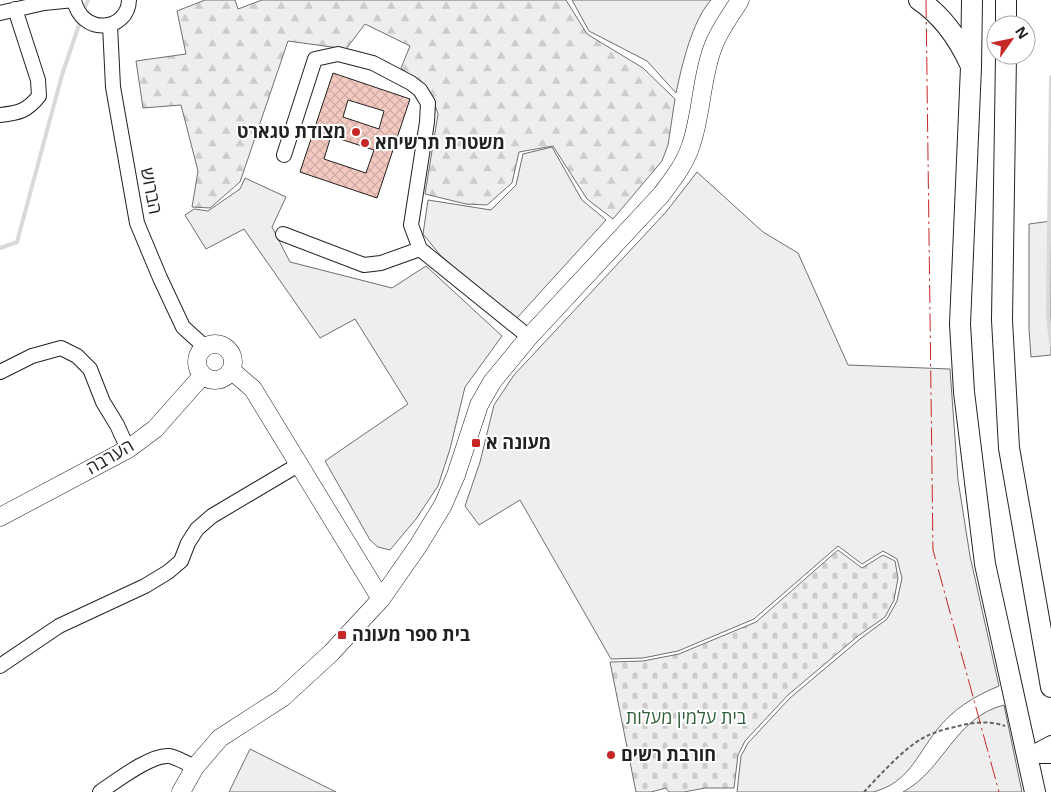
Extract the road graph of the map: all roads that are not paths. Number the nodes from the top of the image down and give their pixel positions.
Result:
1 (74, 0) edge
2 (129, 0) edge
3 (740, 0) edge
4 (919, 0) edge
5 (972, 0) edge
6 (1006, 0) edge
7 (44, 1) edge
8 (15, 9) junction
9 (0, 13) edge
10 (1006, 15) edge
11 (110, 25) junction
12 (1006, 65) edge
13 (971, 66) junction
14 (0, 115) edge
15 (284, 155) dead end
16 (283, 234) dead end
17 (420, 249) junction
18 (529, 337) junction
19 (205, 347) junction
20 (231, 370) junction
21 (0, 372) edge
22 (202, 376) junction
23 (128, 449) junction
24 (298, 465) junction
25 (0, 517) edge
26 (382, 599) junction
27 (0, 666) edge
28 (1051, 687) edge
29 (1051, 743) edge
30 (1027, 756) junction
31 (1051, 756) edge
32 (195, 767) junction
33 (100, 792) edge
34 (181, 792) edge
35 (1035, 792) edge

1 - 7 street
1 - 11 street
2 - 11 street
3 - 18 main road
4 - 13 highway
5 - 13 highway
6 - 10 highway
7 - 8 street
8 - 9 street
8 - 14 street
11 - 19 street, הברוש
12 - 28 highway
13 - 30 highway
15 - 17 street
16 - 17 street
17 - 18 street
18 - 26 main road
19 - 20 main road
19 - 22 main road
20 - 22 main road
20 - 24 main road
21 - 23 street
22 - 23 main road, הערבה
23 - 25 main road, הערבה
24 - 26 main road
24 - 27 street
26 - 32 main road
29 - 30 street
30 - 31 street
30 - 35 highway
32 - 33 street
32 - 34 main road

